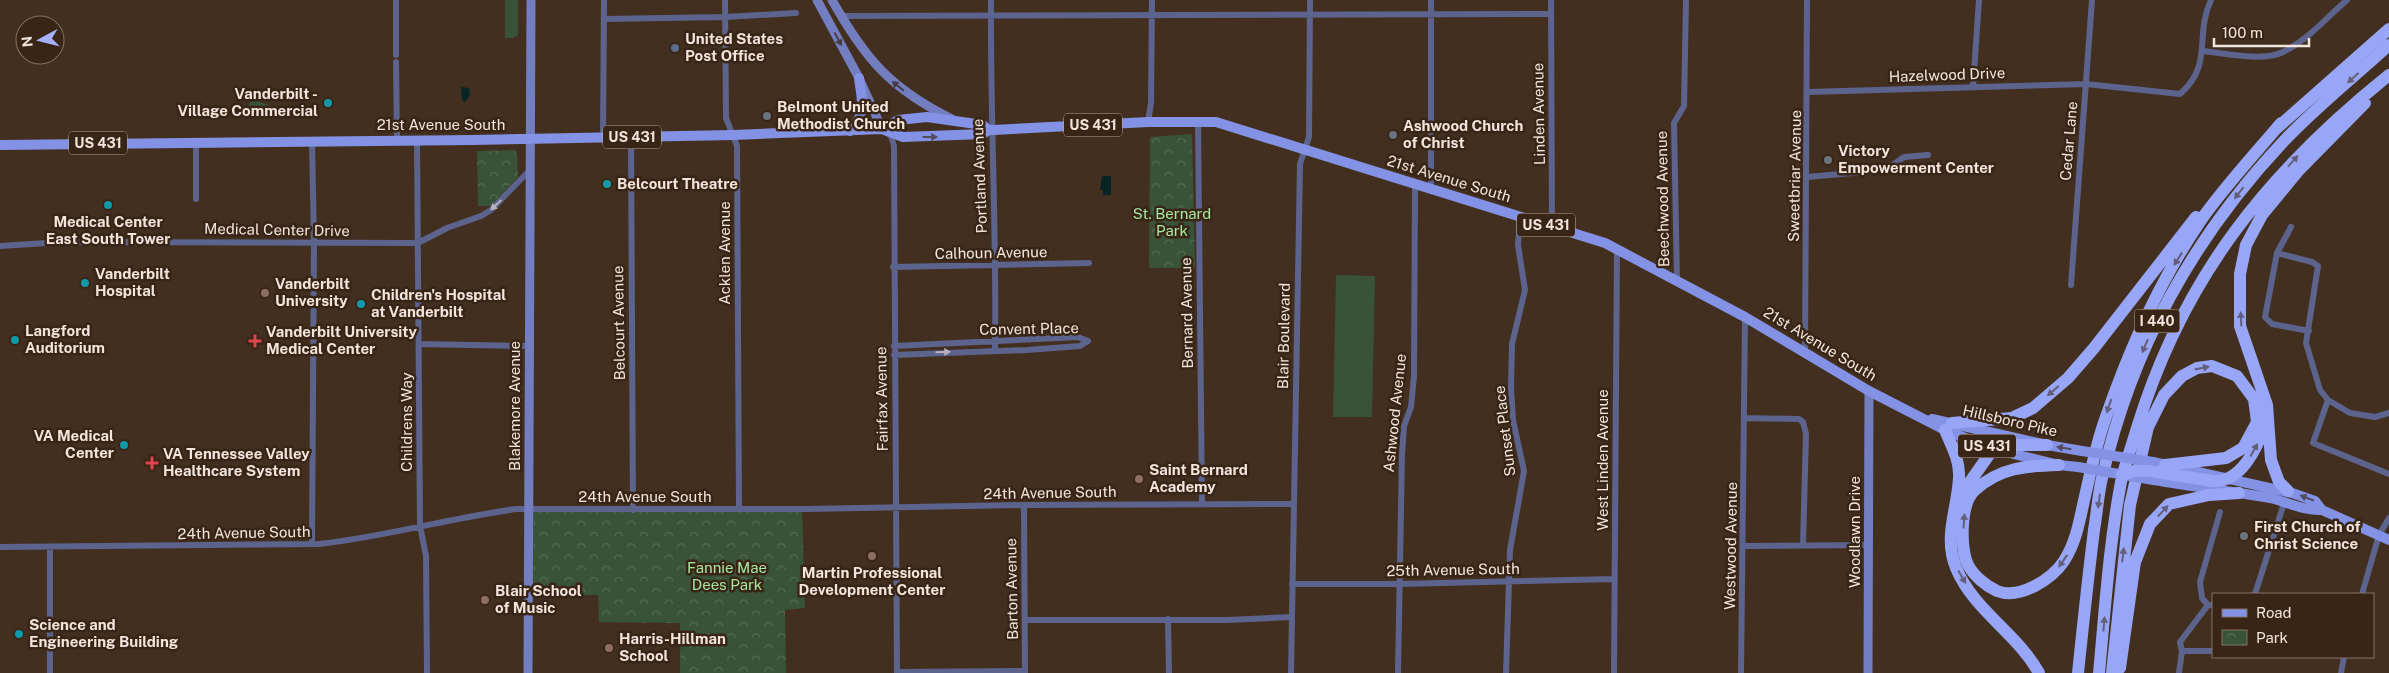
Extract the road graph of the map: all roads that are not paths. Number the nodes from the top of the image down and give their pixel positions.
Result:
1 (396, 0) edge
2 (531, 0) edge
3 (604, 0) edge
4 (725, 0) edge
5 (817, 0) edge
6 (832, 0) edge
7 (990, 0) edge
8 (1152, 0) edge
9 (1310, 0) edge
10 (1431, 0) edge
11 (1551, 0) edge
12 (1686, 0) edge
13 (1807, 0) edge
14 (1980, 0) edge
15 (2092, 0) edge
16 (2211, 0) edge
17 (2346, 0) edge
18 (796, 13) dead end
19 (1431, 13) junction
20 (1152, 14) junction
21 (1310, 14) junction
22 (1550, 14) junction
23 (990, 15) junction
24 (841, 16) junction
25 (725, 17) junction
26 (604, 18) junction
27 (2389, 29) edge
28 (2389, 45) edge
29 (2202, 51) junction
30 (396, 55) dead end
31 (396, 62) dead end
32 (2389, 76) edge
33 (859, 78) junction
34 (2086, 84) junction
35 (1973, 86) junction
36 (1808, 92) junction
37 (954, 120) junction
38 (1198, 121) junction
39 (1148, 122) junction
40 (2281, 123) junction
41 (882, 129) junction
42 (991, 130) junction
43 (850, 131) junction
44 (734, 135) junction
45 (630, 136) junction
46 (603, 137) junction
47 (530, 139) junction
48 (312, 140) junction
49 (397, 140) junction
50 (417, 140) junction
51 (196, 143) junction
52 (0, 145) edge
53 (1304, 149) junction
54 (1928, 154) dead end
55 (530, 170) junction
56 (1807, 177) junction
57 (1415, 185) junction
58 (1431, 190) junction
59 (196, 199) dead end
60 (1520, 217) junction
61 (1552, 227) junction
62 (2290, 227) dead end
63 (314, 242) junction
64 (418, 243) junction
65 (0, 246) edge
66 (1616, 248) junction
67 (2277, 253) junction
68 (1089, 263) dead end
69 (996, 266) junction
70 (893, 267) junction
71 (1677, 280) junction
72 (2070, 285) dead end
73 (1745, 317) junction
74 (2309, 331) junction
75 (995, 342) junction
76 (419, 344) junction
77 (528, 346) junction
78 (894, 346) junction
79 (995, 351) junction
80 (1805, 353) junction
81 (894, 355) junction
82 (1869, 391) junction
83 (2328, 400) junction
84 (2389, 413) edge
85 (1919, 416) joint
86 (2267, 416) junction
87 (1744, 418) junction
88 (1948, 426) junction
89 (2047, 446) junction
90 (1993, 449) junction
91 (2059, 465) junction
92 (2154, 469) junction
93 (2389, 474) edge
94 (2122, 475) joint
95 (2231, 478) junction
96 (2239, 493) junction
97 (2286, 496) junction
98 (1956, 501) junction
99 (1202, 504) junction
100 (1294, 504) junction
101 (1024, 505) junction
102 (896, 507) junction
103 (528, 509) junction
104 (739, 509) junction
105 (633, 510) junction
106 (2220, 512) dead end
107 (2389, 518) edge
108 (420, 526) junction
109 (2379, 535) junction
110 (2389, 540) edge
111 (312, 544) junction
112 (1868, 544) junction
113 (1744, 546) junction
114 (1803, 546) junction
115 (0, 547) edge
116 (50, 547) junction
117 (1615, 579) junction
118 (1508, 582) junction
119 (1292, 584) junction
120 (1400, 584) junction
121 (2255, 593) edge
122 (2362, 593) edge
123 (2210, 605) edge
124 (1291, 617) junction
125 (1168, 619) junction
126 (1025, 620) junction
127 (2182, 651) junction
128 (2212, 651) edge
129 (2344, 658) edge
130 (1025, 672) edge
131 (50, 673) edge
132 (427, 673) edge
133 (528, 673) edge
134 (897, 673) edge
135 (1169, 673) edge
136 (1291, 673) edge
137 (1398, 673) edge
138 (1506, 673) edge
139 (1614, 673) edge
140 (1741, 673) edge
141 (1868, 673) edge
142 (2039, 673) edge
143 (2078, 673) edge
144 (2099, 673) edge
145 (2112, 673) edge
146 (2119, 673) edge
147 (2179, 673) edge
148 (2341, 673) edge

1 - 30 street
2 - 47 main road, Blakemore Avenue
3 - 26 street
4 - 25 street, Acklen Avenue
5 -> 33 main road
6 - 24 main road
7 - 23 street, Portland Avenue
8 - 20 street
9 - 21 street, Blair Boulevard
10 - 19 street
11 - 22 street, Linden Avenue
12 - 71 street, Beechwood Avenue
13 - 36 street, Sweetbriar Avenue
14 - 35 street
15 - 34 street, Cedar Lane
16 - 29 street
17 - 29 street
18 - 25 street
19 - 21 street
19 - 22 street
19 - 58 street
20 - 21 street
20 - 23 street
20 - 39 street
21 - 53 street, Blair Boulevard
22 - 61 street, Linden Avenue
23 - 24 street
23 - 42 street, Portland Avenue
37 -> 24 main road
25 - 26 street
25 - 44 street, Acklen Avenue
26 - 46 street
27 - 40 highway
28 -> 143 highway, I 440
29 - 34 street, Hazelwood Drive
31 - 49 street
86 -> 32 highway
144 -> 32 highway, I 440
33 - 41 main road
33 - 43 main road
34 - 35 street, Hazelwood Drive
34 - 72 street, Cedar Lane
35 - 36 street, Hazelwood Drive
36 - 56 street, Sweetbriar Avenue
37 - 41 main road, 21st Avenue South / US 431
37 - 42 main road, 21st Avenue South / US 431
38 - 39 main road, 21st Avenue South / US 431
38 - 53 main road, 21st Avenue South / US 431
38 - 99 street, Bernard Avenue
39 - 42 main road, 21st Avenue South / US 431
40 -> 88 highway
40 -> 91 highway
41 -> 42 main road, 21st Avenue South / US 431
41 - 43 main road, 21st Avenue South / US 431
41 - 70 street, Fairfax Avenue
42 - 69 street, Portland Avenue
43 - 44 main road, 21st Avenue South / US 431
44 - 45 main road, 21st Avenue South / US 431
44 - 104 street, Acklen Avenue
45 - 46 main road, 21st Avenue South / US 431
45 - 105 street, Belcourt Avenue
46 - 47 main road, 21st Avenue South / US 431
47 - 50 main road, 21st Avenue South / US 431
47 - 55 main road, Blakemore Avenue
48 - 49 main road, 21st Avenue South / US 431
48 - 51 main road, 21st Avenue South / US 431
48 - 63 street
49 - 50 main road, 21st Avenue South / US 431
50 - 64 street, Childrens Way
51 - 52 main road, 21st Avenue South / US 431
51 - 59 street
53 - 57 main road, 21st Avenue South / US 431
53 - 100 street, Blair Boulevard
54 - 56 street
55 -> 64 street, Medical Center Drive
55 - 77 main road, Blakemore Avenue
56 - 80 street, Sweetbriar Avenue
57 - 58 main road, 21st Avenue South / US 431
57 - 120 street, Ashwood Avenue
58 - 60 main road, 21st Avenue South / US 431
60 - 61 main road, 21st Avenue South / US 431
60 - 118 street, Sunset Place
61 - 66 main road, 21st Avenue South / US 431
62 - 67 street
63 - 64 street, Medical Center Drive
63 - 65 street, Medical Center Drive
63 - 111 street
64 - 76 street, Childrens Way
66 - 71 main road, 21st Avenue South / US 431
66 - 117 street, West Linden Avenue
67 - 74 street
67 - 74 street
68 - 69 street, Calhoun Avenue
69 - 70 street, Calhoun Avenue
69 - 75 street, Portland Avenue
70 - 78 street, Fairfax Avenue
71 - 73 main road, 21st Avenue South / US 431
73 - 80 main road, 21st Avenue South / US 431
73 - 87 street, Westwood Avenue
74 - 83 street
75 - 78 street, Convent Place
75 - 79 street, Portland Avenue
75 - 79 street, Convent Place
76 - 77 street
76 - 108 street, Childrens Way
77 - 103 main road, Blakemore Avenue
78 - 81 street, Fairfax Avenue
81 -> 79 street, Convent Place
80 - 82 main road, 21st Avenue South / US 431
81 - 102 street, Fairfax Avenue
82 - 85 main road, 21st Avenue South / US 431
82 - 112 main road, Woodlawn Drive
83 - 84 street
83 - 93 street
85 - 88 main road, Hillsboro Pike / US 431
95 -> 86 highway
86 - 97 highway
87 - 113 street, Westwood Avenue
87 - 114 street
88 - 89 main road, Hillsboro Pike / US 431
88 - 90 main road, Hillsboro Pike / US 431
88 - 98 highway
89 - 90 highway
92 -> 89 main road, Hillsboro Pike / US 431, bridge
90 - 91 main road, Hillsboro Pike / US 431
90 - 98 highway
91 - 94 main road, Hillsboro Pike / US 431, bridge
92 - 94 highway, bridge
92 - 95 highway
92 - 96 main road, Hillsboro Pike / US 431
145 -> 92 highway
95 - 97 main road, Hillsboro Pike / US 431
96 - 97 main road, Hillsboro Pike / US 431
146 -> 96 highway
97 - 109 main road, Hillsboro Pike / US 431
97 - 121 street
98 -> 142 highway
99 - 100 street, 24th Avenue South
99 - 101 street, 24th Avenue South
100 - 119 street, Blair Boulevard
101 - 102 street, 24th Avenue South
101 - 126 street, Barton Avenue
102 - 104 street, 24th Avenue South
102 - 134 street, Fairfax Avenue
103 - 105 street, 24th Avenue South
103 - 108 street, 24th Avenue South
103 - 133 main road, Blakemore Avenue
104 - 105 street, 24th Avenue South
106 - 123 street
107 - 109 street
108 - 111 street, 24th Avenue South
108 - 132 street, Childrens Way
109 - 110 main road, Hillsboro Pike / US 431
109 - 122 street
111 - 116 street, 24th Avenue South
112 - 114 street
112 - 141 main road, Woodlawn Drive
113 - 114 street
113 - 140 street, Westwood Avenue
115 - 116 street, 24th Avenue South
116 - 131 street
117 - 118 street, 25th Avenue South
117 - 139 street, West Linden Avenue
118 - 120 street, 25th Avenue South
118 - 138 street, Sunset Place
119 - 120 street, 25th Avenue South
119 - 124 street, Blair Boulevard
120 - 137 street, Ashwood Avenue
123 - 127 street
124 - 125 street
124 - 136 street, Blair Boulevard
125 - 126 street
125 - 135 street
126 - 130 street, Barton Avenue
127 - 128 street
127 - 147 street
129 - 148 street
130 - 134 street

